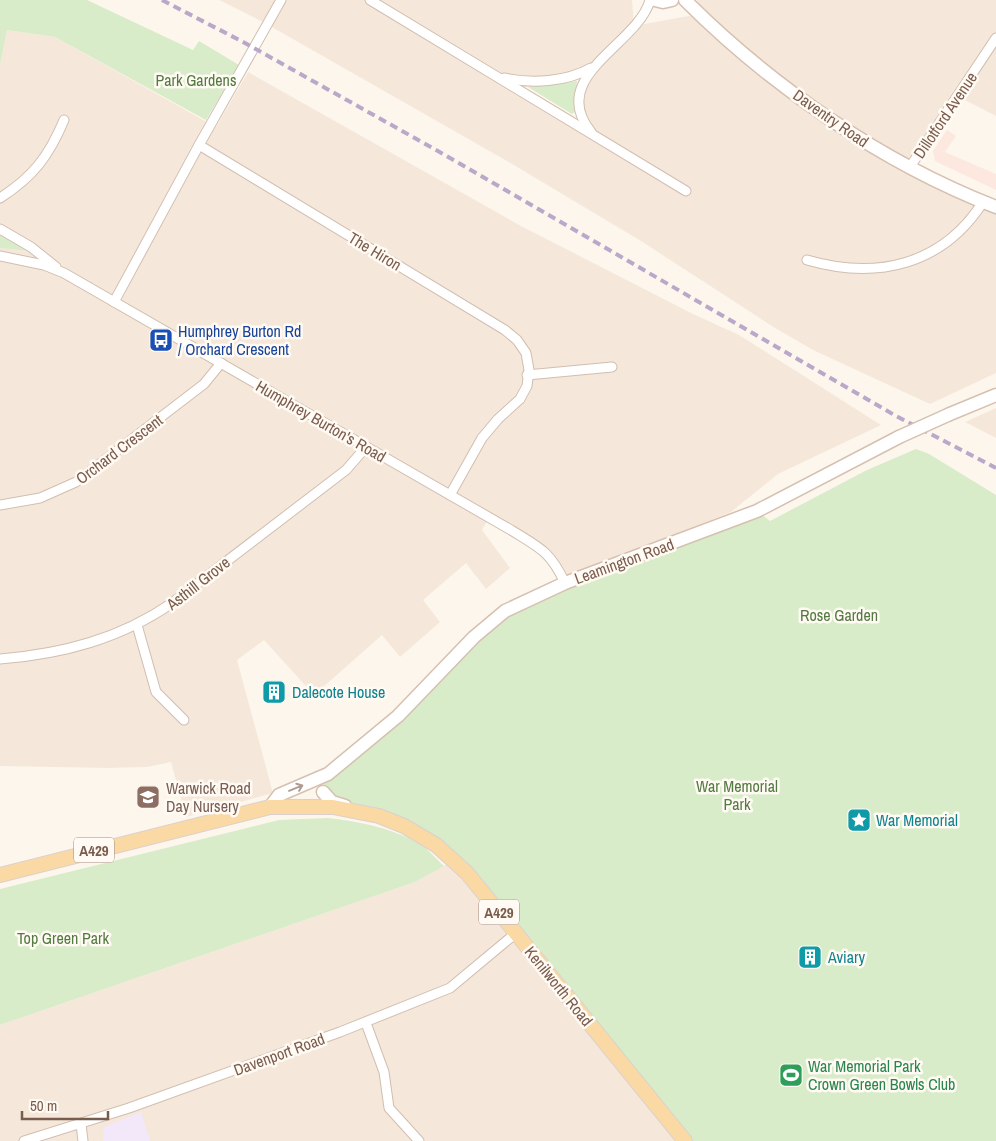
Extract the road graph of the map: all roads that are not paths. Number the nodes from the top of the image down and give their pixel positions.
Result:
1 (281, 0) edge
2 (370, 0) edge
3 (650, 0) edge
4 (655, 0) edge
5 (672, 0) edge
6 (684, 0) edge
7 (996, 38) edge
8 (596, 65) junction
9 (499, 76) junction
10 (64, 120) dead end
11 (596, 136) junction
12 (199, 145) junction
13 (910, 167) junction
14 (686, 191) dead end
15 (0, 198) edge
16 (983, 202) junction
17 (996, 207) edge
18 (0, 229) edge
19 (0, 256) edge
20 (807, 260) dead end
21 (64, 273) junction
22 (114, 302) junction
23 (221, 363) junction
24 (612, 367) dead end
25 (527, 375) junction
26 (996, 395) edge
27 (366, 447) junction
28 (450, 495) junction
29 (0, 505) edge
30 (565, 583) junction
31 (138, 625) junction
32 (0, 659) edge
33 (184, 720) dead end
34 (328, 774) junction
35 (323, 792) junction
36 (312, 807) junction
37 (270, 808) junction
38 (355, 810) junction
39 (0, 875) edge
40 (516, 933) junction
41 (366, 1023) junction
42 (81, 1124) junction
43 (24, 1141) edge
44 (83, 1141) edge
45 (419, 1141) edge
46 (685, 1141) edge

1 - 12 street
2 - 9 street
3 - 8 street
4 - 5 main road
6 - 13 main road, Daventry Road
7 - 13 street, Dillotford Avenue
8 - 9 street
8 - 11 street
9 - 11 street
10 - 15 street
11 - 14 street
12 - 22 street
12 - 25 street, The Hiron
13 - 16 main road, Daventry Road
16 - 17 main road, Daventry Road
16 - 20 street
18 - 21 street, Humphrey Burton's Road
19 - 21 street, Humphrey Burton's Road
21 - 22 street, Humphrey Burton's Road
22 - 23 street, Humphrey Burton's Road
23 - 27 street, Humphrey Burton's Road
23 - 29 street, Orchard Crescent
24 - 25 street
25 - 28 street
26 - 30 main road, Leamington Road, bridge
27 - 28 street, Humphrey Burton's Road
27 - 31 street, Asthill Grove
28 - 30 street, Humphrey Burton's Road
30 - 34 main road, Leamington Road
31 - 32 street, Asthill Grove
31 - 33 street
34 - 35 main road
37 -> 34 main road, Leamington Road
35 - 36 main road
35 - 38 main road
36 - 37 main road, A429
36 - 38 main road, Kenilworth Road / A429
37 - 39 main road, A429
38 - 40 main road, Kenilworth Road / A429
40 - 41 street, Davenport Road
40 - 46 main road, Kenilworth Road / A429
41 - 42 street, Davenport Road
41 - 45 street
42 - 43 street, Davenport Road
42 - 44 street

